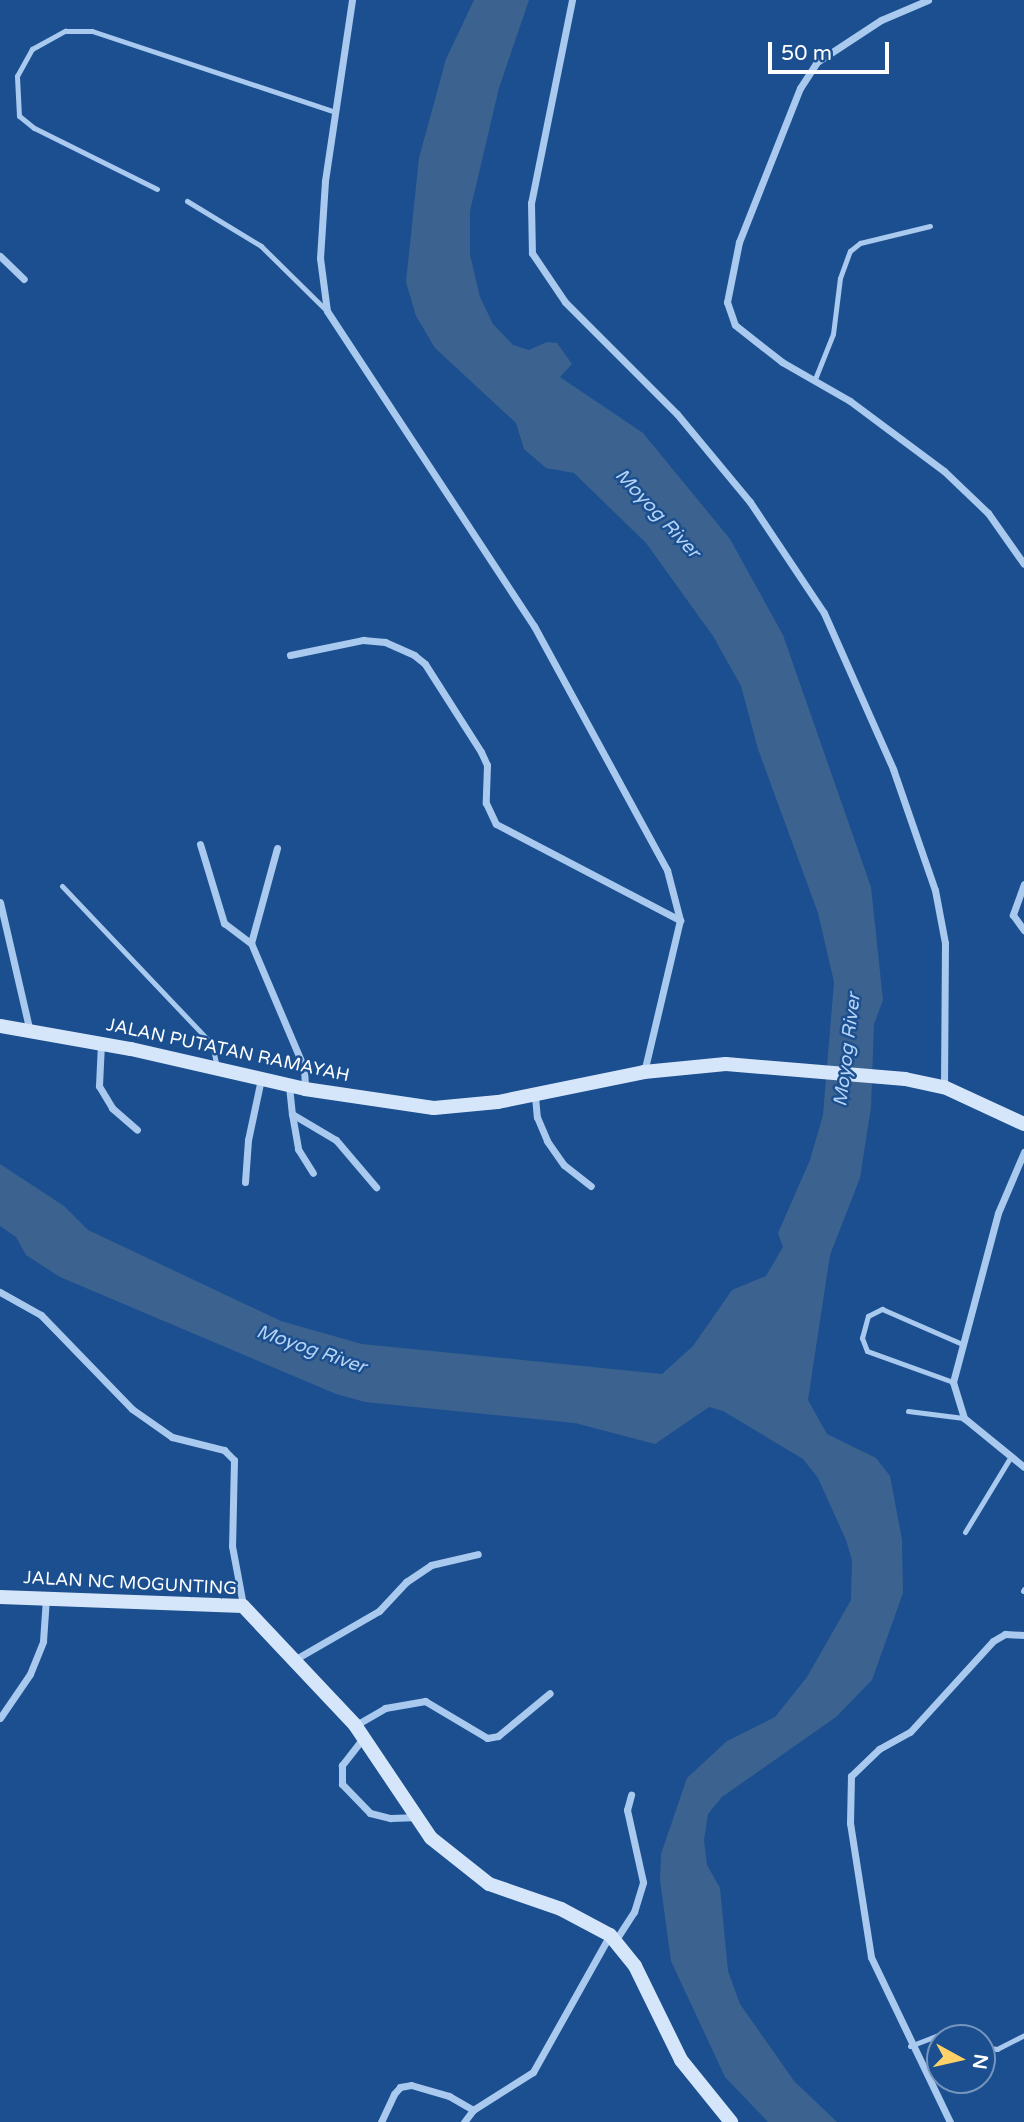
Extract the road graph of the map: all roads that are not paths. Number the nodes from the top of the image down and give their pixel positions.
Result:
1 (352, 0) edge
2 (572, 0) edge
3 (931, 0) edge
4 (336, 112) junction
5 (157, 189) dead end
6 (187, 201) dead end
7 (929, 226) dead end
8 (0, 256) edge
9 (24, 279) dead end
10 (327, 311) junction
11 (816, 379) junction
12 (1024, 565) edge
13 (290, 654) dead end
14 (200, 844) dead end
15 (277, 848) dead end
16 (1024, 884) edge
17 (62, 886) dead end
18 (0, 902) edge
19 (680, 920) junction
20 (1024, 930) edge
21 (251, 943) junction
22 (0, 1026) edge
23 (29, 1028) junction
24 (102, 1043) junction
25 (217, 1069) junction
26 (644, 1072) junction
27 (261, 1079) junction
28 (289, 1085) junction
29 (944, 1087) junction
30 (305, 1089) junction
31 (534, 1096) junction
32 (292, 1114) junction
33 (1024, 1124) edge
34 (137, 1130) dead end
35 (1024, 1152) edge
36 (313, 1172) dead end
37 (245, 1182) dead end
38 (591, 1186) dead end
39 (376, 1187) dead end
40 (0, 1292) edge
41 (960, 1343) junction
42 (953, 1382) junction
43 (908, 1411) dead end
44 (964, 1418) junction
45 (1010, 1458) junction
46 (1024, 1467) edge
47 (965, 1532) dead end
48 (478, 1554) dead end
49 (0, 1597) edge
50 (46, 1598) junction
51 (243, 1606) junction
52 (1024, 1635) edge
53 (294, 1660) junction
54 (550, 1693) dead end
55 (0, 1718) edge
56 (360, 1731) junction
57 (631, 1795) dead end
58 (413, 1817) junction
59 (612, 1938) junction
60 (1024, 2035) edge
61 (926, 2040) edge
62 (910, 2046) junction
63 (996, 2049) edge
64 (473, 2110) junction
65 (381, 2122) edge
66 (464, 2122) edge
67 (731, 2122) edge
68 (950, 2122) edge

1 - 4 street
2 - 29 street
3 - 11 street
4 - 5 lane
4 - 10 street
6 - 10 lane
7 - 11 lane
8 - 9 street
10 - 19 street
11 - 12 street
13 - 19 street
14 - 21 street
15 - 21 street
16 - 20 street
17 - 25 lane
18 - 23 street
19 - 26 street
21 - 30 street
22 - 23 main road, JALAN PUTATAN RAMAYAH
23 - 24 main road, JALAN PUTATAN RAMAYAH
24 - 25 main road, JALAN PUTATAN RAMAYAH
24 - 34 street
25 - 27 main road, JALAN PUTATAN RAMAYAH
26 - 29 main road, JALAN PUTATAN RAMAYAH
26 - 31 main road, JALAN PUTATAN RAMAYAH
27 - 28 main road, JALAN PUTATAN RAMAYAH
27 - 37 street
28 - 30 main road, JALAN PUTATAN RAMAYAH
28 - 32 street
29 - 33 main road, JALAN PUTATAN RAMAYAH
30 - 31 main road, JALAN PUTATAN RAMAYAH
31 - 38 street
32 - 36 street
32 - 39 street
35 - 41 street
40 - 51 street
41 - 42 street
41 - 42 lane
42 - 44 street
43 - 44 lane
44 - 45 street
45 - 46 street
45 - 47 lane
48 - 53 street
49 - 50 main road, JALAN NC MOGUNTING
50 - 51 main road, JALAN NC MOGUNTING
50 - 55 street
51 - 53 main road, JALAN NC MOGUNTING
52 - 62 street
53 - 56 main road, JALAN NC MOGUNTING
54 - 56 street
56 - 58 main road, JALAN NC MOGUNTING
56 - 58 street
57 - 59 street
58 - 59 main road, JALAN NC MOGUNTING
59 - 64 street
59 - 67 main road, JALAN NC MOGUNTING
60 - 63 lane
61 - 62 lane
62 - 68 street
64 - 65 street
64 - 66 street

